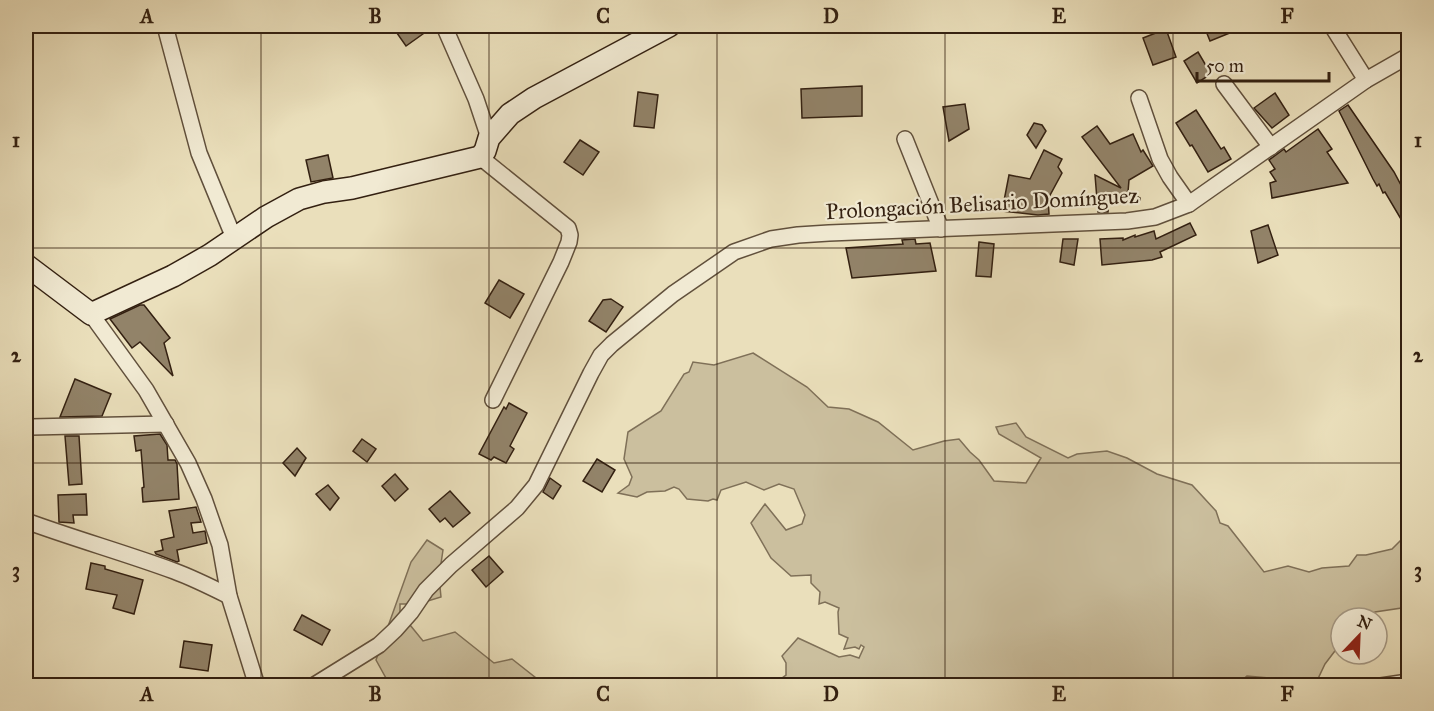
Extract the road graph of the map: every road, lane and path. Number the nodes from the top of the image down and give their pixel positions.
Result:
1 (165, 26) edge
2 (444, 26) edge
3 (669, 26) edge
4 (1332, 26) edge
5 (1408, 56) edge
6 (1366, 80) junction
7 (1224, 84) dead end
8 (1139, 98) dead end
9 (905, 139) dead end
10 (485, 147) junction
11 (1271, 147) junction
12 (1189, 204) junction
13 (941, 229) junction
14 (234, 238) junction
15 (26, 265) edge
16 (91, 314) junction
17 (493, 400) dead end
18 (166, 424) junction
19 (31, 427) dead end
20 (26, 521) edge
21 (229, 596) junction
22 (1408, 682) edge
23 (256, 686) edge
24 (313, 686) edge
25 (1382, 686) edge

1 - 14 street
2 - 10 street
3 - 10 street
4 - 6 street
5 - 6 street, Prolongación Belisario Domínguez
6 - 11 street, Prolongación Belisario Domínguez
7 - 11 street
8 - 12 street
9 - 13 street
10 - 14 street
10 - 17 street
11 - 12 street, Prolongación Belisario Domínguez
12 - 13 street, Prolongación Belisario Domínguez
13 - 24 street, Prolongación Belisario Domínguez
14 - 16 street
15 - 16 street
16 - 18 street
18 - 19 street
18 - 21 street
20 - 21 street
21 - 23 street
22 - 25 street

